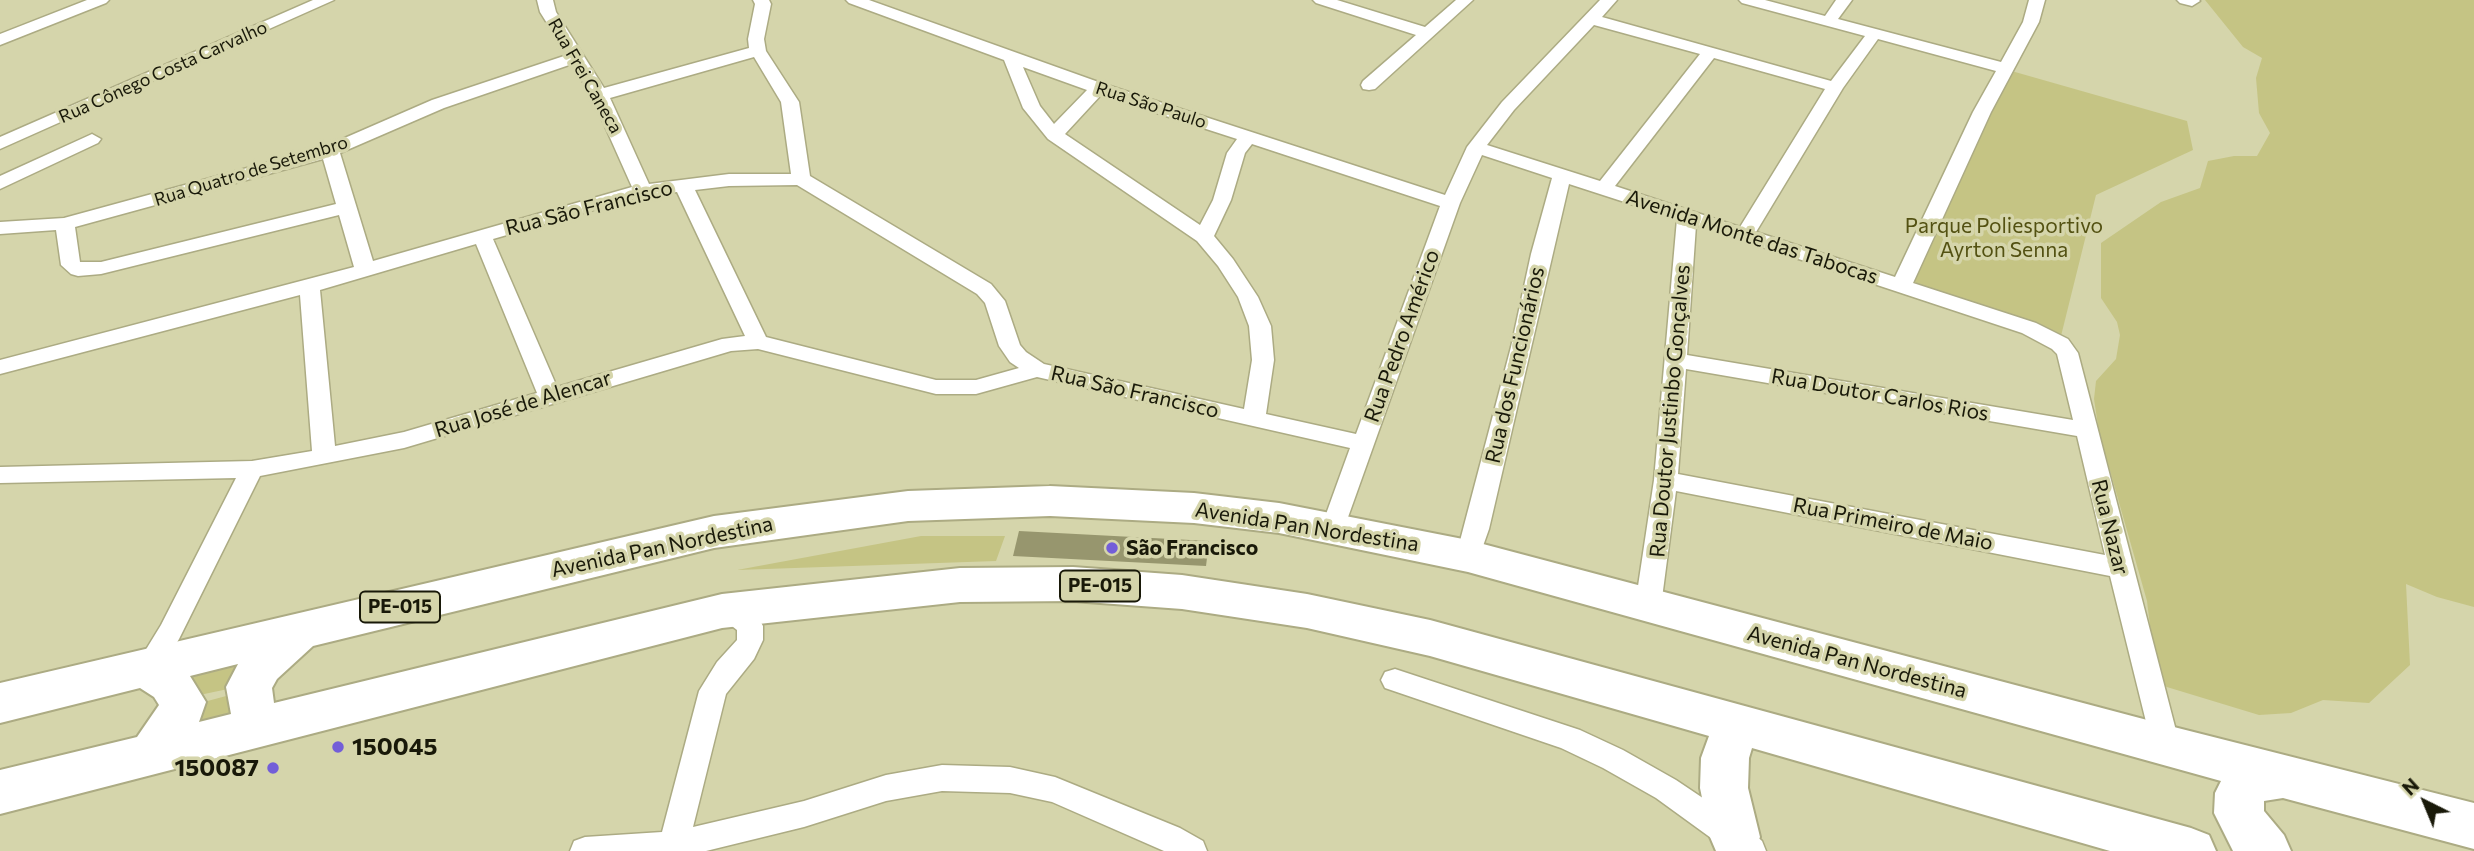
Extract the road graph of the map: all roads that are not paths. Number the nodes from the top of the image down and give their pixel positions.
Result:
1 (101, 0) edge
2 (326, 0) edge
3 (545, 0) edge
4 (761, 0) edge
5 (854, 0) edge
6 (1321, 0) edge
7 (1465, 0) edge
8 (1609, 0) edge
9 (1747, 0) edge
10 (1844, 0) edge
11 (2037, 0) edge
12 (1591, 19) junction
13 (1829, 21) junction
14 (1426, 33) junction
15 (1875, 33) junction
16 (0, 40) edge
17 (758, 51) junction
18 (1711, 51) junction
19 (574, 58) junction
20 (1012, 58) junction
21 (2006, 68) junction
22 (1369, 85) dead end
23 (1835, 87) junction
24 (1098, 88) junction
25 (600, 95) junction
26 (1054, 135) junction
27 (1247, 138) junction
28 (92, 139) dead end
29 (0, 144) edge
30 (1476, 147) junction
31 (330, 151) junction
32 (1562, 174) junction
33 (801, 179) junction
34 (0, 183) edge
35 (683, 184) junction
36 (1604, 188) junction
37 (643, 190) junction
38 (1451, 203) junction
39 (345, 208) junction
40 (1687, 217) junction
41 (65, 224) junction
42 (0, 228) edge
43 (1745, 235) junction
44 (482, 236) junction
45 (1204, 237) junction
46 (365, 269) junction
47 (309, 286) junction
48 (1901, 286) junction
49 (2029, 328) joint
50 (758, 342) junction
51 (1675, 360) junction
52 (0, 367) edge
53 (1037, 370) junction
54 (550, 396) junction
55 (1254, 418) junction
56 (2085, 430) junction
57 (1362, 443) junction
58 (324, 457) junction
59 (252, 469) junction
60 (0, 475) edge
61 (1666, 480) junction
62 (1332, 528) junction
63 (1468, 556) junction
64 (2120, 568) junction
65 (1648, 606) junction
66 (722, 611) junction
67 (299, 632) junction
68 (147, 669) junction
69 (1395, 680) dead end
70 (0, 703) edge
71 (1737, 724) junction
72 (262, 726) junction
73 (2166, 746) junction
74 (153, 754) junction
75 (2284, 776) junction
76 (0, 792) edge
77 (2474, 826) edge
78 (1743, 844) edge
79 (668, 848) edge
80 (585, 851) edge
81 (1192, 851) edge
82 (2190, 851) edge
83 (2266, 851) edge

1 - 16 street
2 - 29 street, Rua Cônego Costa Carvalho
3 - 19 street, Rua Frei Caneca
4 - 17 street
5 - 20 street, Rua São Paulo
6 - 14 street
7 - 14 street
8 - 12 street
9 - 13 street
10 - 13 street
11 - 21 street
12 - 18 street
12 - 30 street
13 - 15 street
14 - 22 street
15 - 21 street
15 - 23 street
17 - 25 street
17 - 33 street
18 - 23 street
18 - 36 street
19 - 25 street, Rua Frei Caneca
19 - 31 street, Rua Quatro de Setembro
20 - 24 street, Rua São Paulo
20 - 26 street
21 - 48 street
23 - 43 street
24 - 26 street
24 - 27 street, Rua São Paulo
25 - 37 street, Rua Frei Caneca
26 - 45 street
27 - 38 street, Rua São Paulo
27 - 45 street
28 - 34 street
30 - 32 street, Avenida Monte das Tabocas
30 - 38 street, Rua Pedro Américo
31 - 39 street
31 - 41 street, Rua Quatro de Setembro
32 - 36 street, Avenida Monte das Tabocas
32 - 63 street, Rua dos Funcionários
33 - 35 street, Rua São Francisco
33 - 53 street, Rua São Francisco
35 - 37 street, Rua São Francisco
35 - 50 street
36 - 40 street, Avenida Monte das Tabocas
37 - 44 street, Rua São Francisco
38 - 57 street, Rua Pedro Américo
39 - 41 street
39 - 46 street
40 - 43 street, Avenida Monte das Tabocas
40 - 51 street, Rua Doutor Justinbo Gonçalves
41 - 42 street, Rua Quatro de Setembro
43 - 48 street, Avenida Monte das Tabocas
44 - 46 street, Rua São Francisco
44 - 54 street
45 - 55 street
46 - 47 street, Rua São Francisco
47 - 52 street, Rua São Francisco
47 - 58 street
48 - 49 street, Avenida Monte das Tabocas
49 - 56 street, Rua Nazar
50 - 53 street, Rua José de Alencar
50 - 54 street, Rua José de Alencar
51 - 56 street, Rua Doutor Carlos Rios
51 - 61 street, Rua Doutor Justinbo Gonçalves
53 - 55 street, Rua São Francisco
54 - 58 street, Rua José de Alencar
55 - 57 street, Rua São Francisco
56 - 64 street, Rua Nazar
57 - 62 street, Rua Pedro Américo
58 - 59 street, Rua José de Alencar
59 - 60 street, Rua José de Alencar
59 - 68 street
61 - 64 street, Rua Primeiro de Maio
61 - 65 street, Rua Doutor Justinbo Gonçalves
62 - 63 highway, Avenida Pan Nordestina / PE-015
62 - 67 highway, Avenida Pan Nordestina / PE-015
63 - 65 highway, Avenida Pan Nordestina / PE-015
64 - 73 street, Rua Nazar
65 - 73 highway, Avenida Pan Nordestina / PE-015
66 - 71 highway, PE-015
66 - 72 highway, PE-015
66 - 79 street
67 - 68 highway, Avenida Pan Nordestina / PE-015
67 - 72 highway
68 - 70 highway, Avenida Pan Nordestina / PE-015
68 - 74 highway
69 - 78 street
71 - 78 highway
71 - 82 highway, PE-015
72 - 74 highway, PE-015
73 - 75 highway, Avenida Pan Nordestina / PE-015
74 - 76 highway, PE-015
75 - 77 highway, Avenida Pan Nordestina / PE-015
75 - 83 highway
79 - 80 street
79 - 81 street

